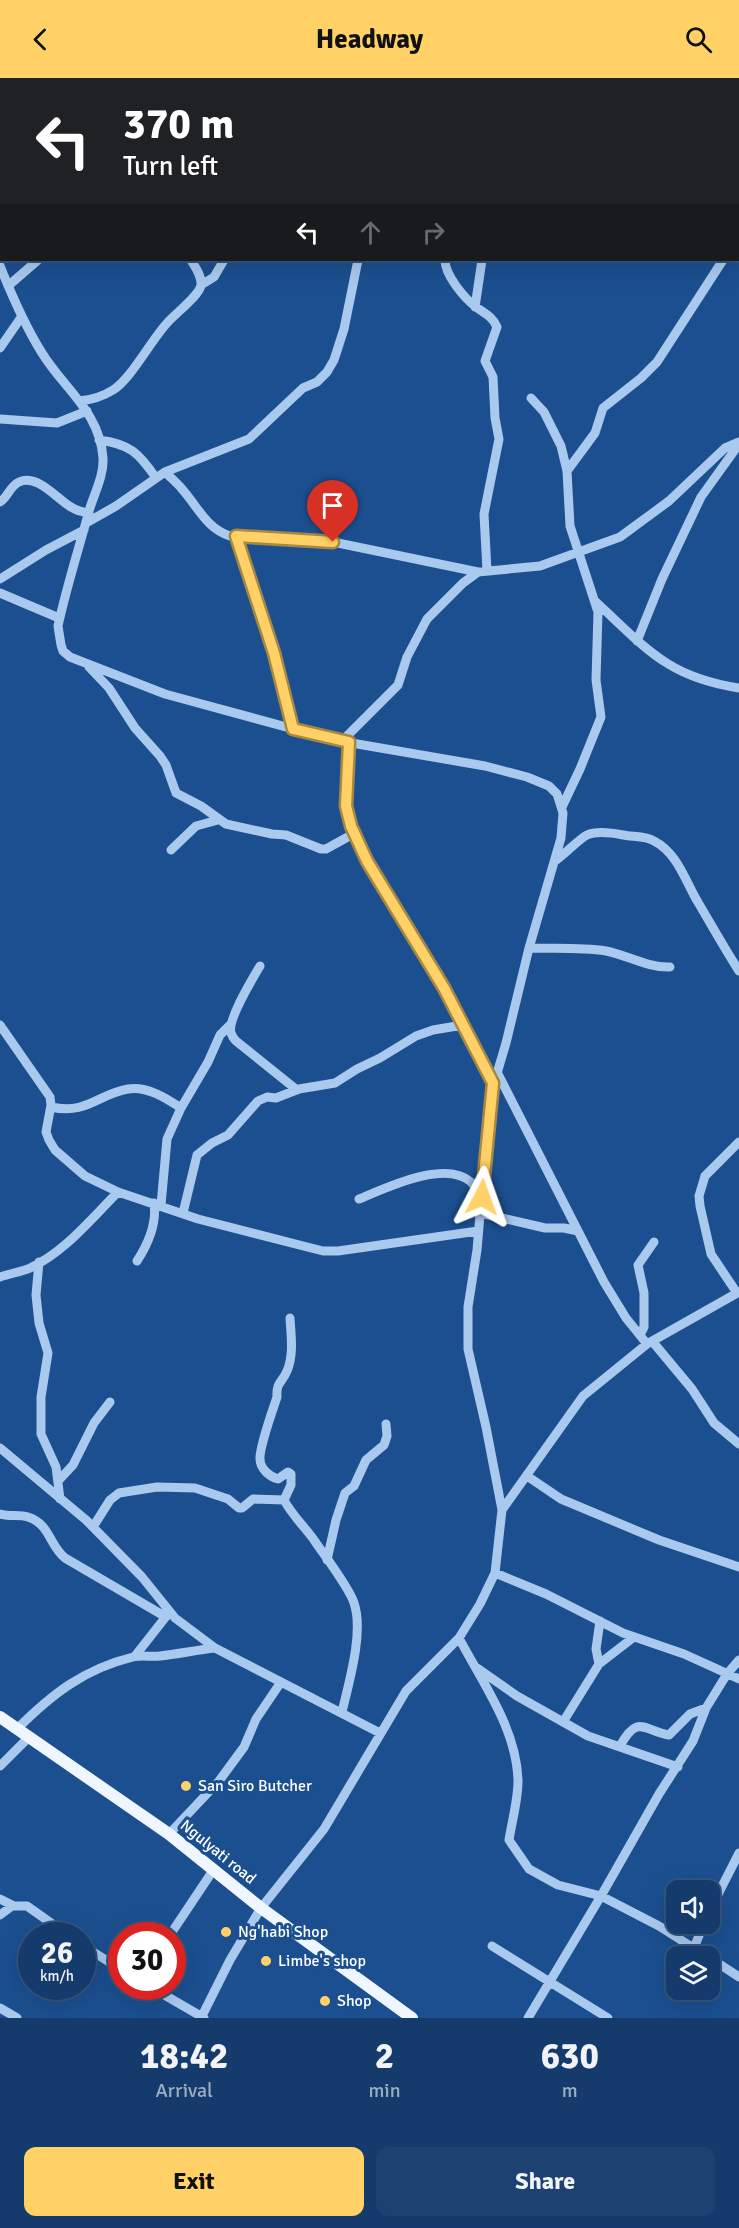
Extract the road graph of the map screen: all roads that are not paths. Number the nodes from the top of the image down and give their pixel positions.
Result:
1 (37, 261) edge
2 (192, 261) edge
3 (223, 261) edge
4 (358, 261) edge
5 (445, 261) edge
6 (482, 261) edge
7 (722, 261) edge
8 (0, 266) edge
9 (8, 285) junction
10 (201, 285) junction
11 (476, 307) junction
12 (22, 316) junction
13 (0, 348) edge
14 (531, 398) dead end
15 (78, 402) junction
16 (87, 411) junction
17 (0, 419) edge
18 (99, 440) junction
19 (739, 443) edge
20 (567, 471) junction
21 (165, 472) junction
22 (156, 478) junction
23 (0, 502) edge
24 (86, 522) junction
25 (236, 536) junction
26 (579, 554) junction
27 (483, 571) junction
28 (0, 579) edge
29 (0, 593) edge
30 (596, 602) junction
31 (59, 618) junction
32 (637, 641) junction
33 (88, 665) junction
34 (739, 688) edge
35 (293, 729) junction
36 (346, 742) junction
37 (562, 807) junction
38 (218, 820) junction
39 (355, 833) junction
40 (171, 849) dead end
41 (555, 861) junction
42 (529, 948) junction
43 (260, 966) dead end
44 (670, 967) dead end
45 (739, 971) edge
46 (231, 1024) junction
47 (463, 1024) junction
48 (0, 1025) edge
49 (497, 1072) junction
50 (493, 1083) junction
51 (297, 1090) junction
52 (51, 1107) junction
53 (181, 1108) junction
54 (739, 1142) edge
55 (118, 1192) junction
56 (482, 1197) junction
57 (359, 1199) dead end
58 (157, 1204) junction
59 (183, 1213) junction
60 (480, 1213) junction
61 (478, 1231) junction
62 (578, 1231) junction
63 (654, 1242) dead end
64 (137, 1261) dead end
65 (39, 1262) junction
66 (0, 1277) edge
67 (738, 1292) edge
68 (290, 1318) dead end
69 (640, 1335) junction
70 (650, 1342) junction
71 (110, 1402) dead end
72 (386, 1424) dead end
73 (739, 1444) edge
74 (0, 1449) edge
75 (527, 1476) junction
76 (58, 1480) junction
77 (60, 1499) junction
78 (284, 1500) junction
79 (502, 1510) junction
80 (0, 1514) edge
81 (93, 1527) junction
82 (327, 1560) junction
83 (739, 1567) edge
84 (495, 1573) junction
85 (168, 1614) junction
86 (600, 1621) junction
87 (634, 1637) junction
88 (459, 1638) junction
89 (215, 1648) junction
90 (135, 1656) junction
91 (739, 1660) edge
92 (599, 1664) junction
93 (473, 1665) junction
94 (728, 1674) junction
95 (739, 1679) edge
96 (281, 1682) junction
97 (706, 1708) junction
98 (342, 1712) junction
99 (0, 1717) edge
100 (563, 1722) junction
101 (17, 1729) junction
102 (380, 1733) junction
103 (29, 1737) junction
104 (620, 1746) junction
105 (0, 1766) edge
106 (678, 1767) junction
107 (169, 1834) junction
108 (739, 1853) edge
109 (213, 1869) junction
110 (720, 1890) edge
111 (601, 1896) junction
112 (0, 1899) edge
113 (14, 1906) junction
114 (261, 1908) junction
115 (0, 1915) edge
116 (50, 1922) edge
117 (178, 1922) edge
118 (492, 1946) dead end
119 (691, 1946) edge
120 (720, 1965) edge
121 (739, 1977) edge
122 (549, 1983) junction
123 (173, 2000) edge
124 (0, 2008) edge
125 (16, 2018) edge
126 (203, 2018) edge
127 (412, 2018) edge
128 (528, 2018) edge
129 (608, 2018) edge

1 - 9 street
2 - 10 street
3 - 10 street
4 - 21 street
5 - 11 street
6 - 11 street
7 - 20 street
8 - 9 street
9 - 12 street
10 - 15 street
11 - 27 street
12 - 13 street
12 - 15 street
14 - 20 street
15 - 16 street
16 - 17 street
16 - 18 street
18 - 22 street
18 - 24 street
19 - 26 street
19 - 32 street
20 - 26 street
21 - 22 street
21 - 25 street
22 - 24 street
23 - 24 street
24 - 28 street
24 - 31 street
25 - 27 street
25 - 35 street
26 - 27 street
26 - 30 street
27 - 36 street
29 - 31 street
30 - 32 street
30 - 37 street
31 - 33 street
32 - 34 street
33 - 35 street
33 - 38 street
35 - 36 street
36 - 37 street
36 - 39 street
37 - 41 street
38 - 39 street
38 - 40 street
39 - 47 street
41 - 42 street
41 - 45 street
42 - 44 street
42 - 49 street
43 - 46 street
46 - 51 street
46 - 53 street
47 - 50 street
47 - 51 street
48 - 52 street
49 - 50 street
49 - 62 street
50 - 56 street
51 - 59 street
52 - 53 street
52 - 55 street
53 - 58 street
54 - 67 street
55 - 58 street
55 - 65 street
56 - 57 street
56 - 60 street
58 - 59 street
58 - 64 street
59 - 61 street
60 - 61 street
60 - 62 street
61 - 79 street
62 - 69 street
63 - 69 street
65 - 66 street
65 - 76 street
67 - 70 street
68 - 78 street
69 - 70 street
70 - 73 street
70 - 75 street
71 - 76 street
72 - 82 street
74 - 77 street
75 - 79 street
75 - 83 street
76 - 77 street
77 - 81 street
78 - 81 street
78 - 82 street
79 - 84 street
80 - 85 street
81 - 85 street
82 - 98 street
84 - 86 street
84 - 88 street
85 - 89 street
85 - 90 street
86 - 87 street
86 - 92 street
87 - 92 street
87 - 94 street
88 - 93 street
88 - 102 street
89 - 90 street
89 - 96 street
90 - 101 street
91 - 94 street
92 - 100 street
93 - 100 street
93 - 111 street
94 - 95 street
94 - 97 street
96 - 98 street
96 - 107 street
97 - 104 street
97 - 106 street
98 - 102 street
99 - 101 main road, Ngulyati road
100 - 104 street
101 - 103 main road, Ngulyati road
102 - 114 street
103 - 105 street
103 - 107 main road, Ngulyati road
104 - 106 street
106 - 111 street
107 - 109 main road, Ngulyati road
108 - 110 street
109 - 114 main road, Ngulyati road
109 - 117 street
111 - 119 street
111 - 122 street
112 - 113 street
113 - 115 street
113 - 116 street
114 - 126 street
114 - 127 main road, Ngulyati road
118 - 122 street
120 - 121 street
122 - 128 street
122 - 129 street
123 - 126 street
124 - 125 street

